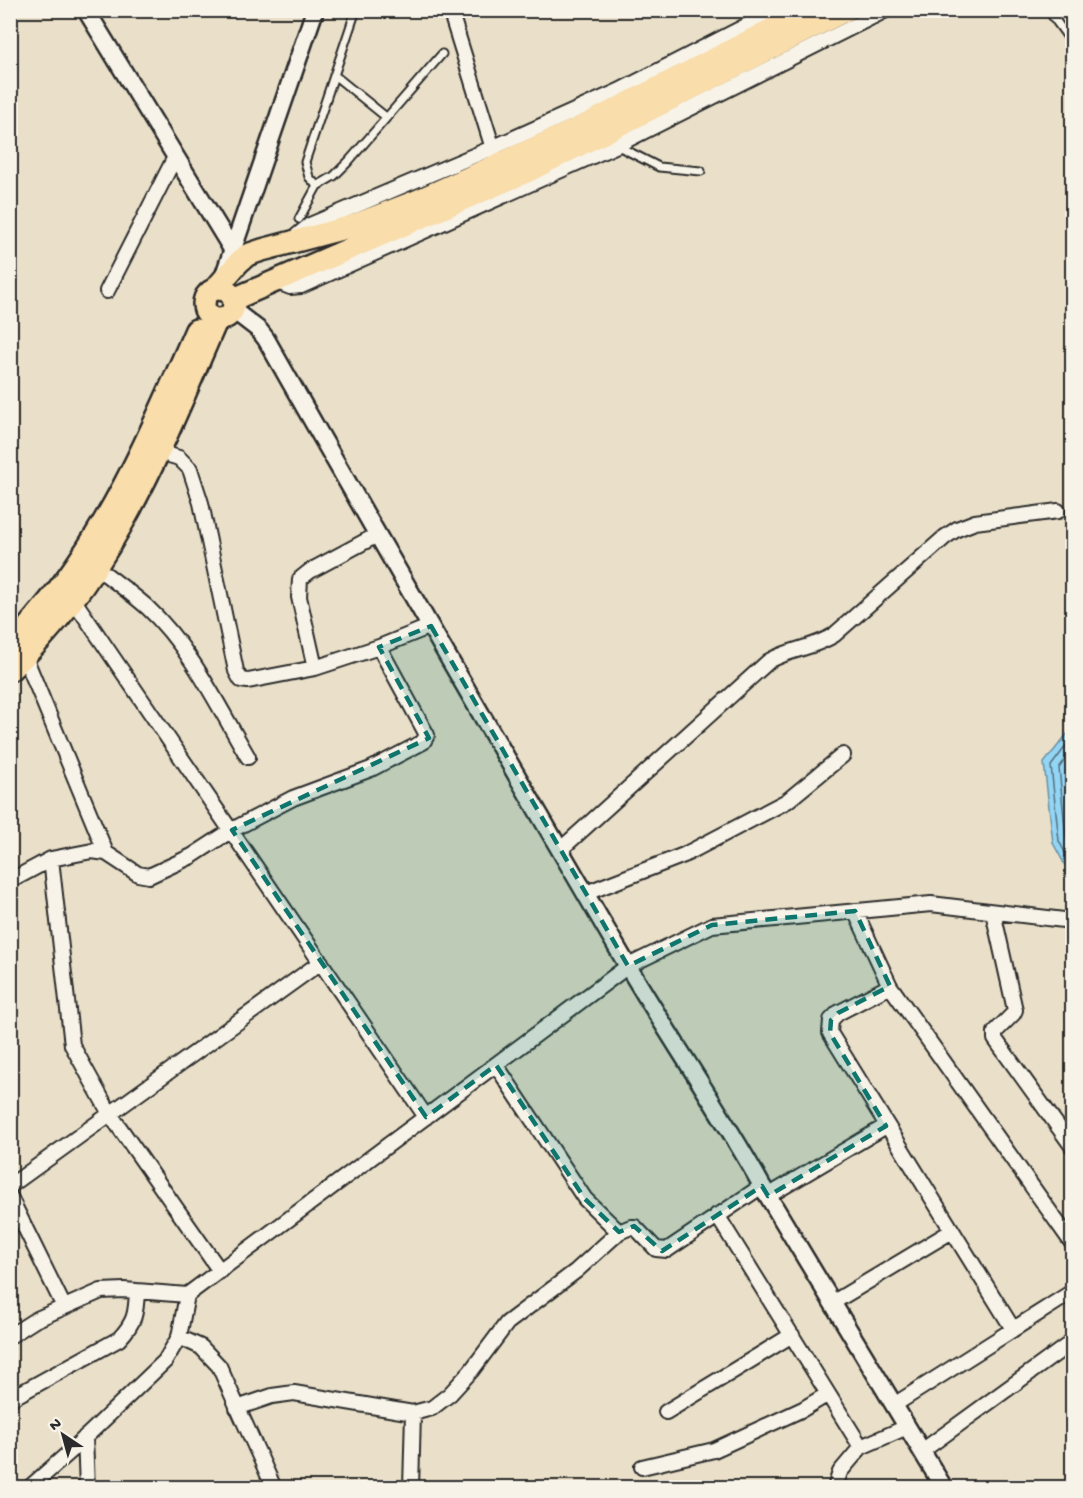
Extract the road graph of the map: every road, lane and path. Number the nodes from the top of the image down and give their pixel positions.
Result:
1 (86, 10) edge
2 (315, 10) edge
3 (356, 10) edge
4 (450, 10) edge
5 (777, 10) edge
6 (809, 10) edge
7 (847, 10) edge
8 (886, 10) edge
9 (1048, 10) edge
10 (1072, 43) edge
11 (442, 54) dead end
12 (334, 75) junction
13 (386, 117) junction
14 (608, 141) junction
15 (495, 156) junction
16 (175, 157) junction
17 (701, 171) dead end
18 (317, 186) junction
19 (299, 219) dead end
20 (232, 249) junction
21 (108, 291) dead end
22 (221, 301) junction
23 (159, 452) junction
24 (1058, 511) dead end
25 (377, 535) junction
26 (96, 567) junction
27 (73, 599) junction
28 (431, 626) junction
29 (379, 647) junction
30 (15, 657) edge
31 (315, 668) junction
32 (843, 755) dead end
33 (248, 757) dead end
34 (232, 830) junction
35 (560, 850) junction
36 (106, 853) junction
37 (51, 859) junction
38 (10, 881) edge
39 (586, 894) junction
40 (855, 911) junction
41 (993, 912) junction
42 (1072, 921) edge
43 (321, 962) junction
44 (628, 966) junction
45 (890, 986) junction
46 (496, 1065) junction
47 (110, 1114) junction
48 (426, 1117) junction
49 (886, 1126) junction
50 (1072, 1146) edge
51 (10, 1186) edge
52 (765, 1191) junction
53 (10, 1197) edge
54 (717, 1215) junction
55 (952, 1231) junction
56 (619, 1232) junction
57 (1072, 1243) edge
58 (220, 1271) junction
59 (137, 1291) junction
60 (1072, 1293) edge
61 (187, 1295) junction
62 (832, 1303) junction
63 (64, 1307) junction
64 (1013, 1329) junction
65 (792, 1335) junction
66 (10, 1336) edge
67 (179, 1337) junction
68 (1072, 1342) edge
69 (828, 1394) junction
70 (10, 1399) edge
71 (894, 1405) junction
72 (237, 1408) junction
73 (666, 1412) dead end
74 (413, 1413) junction
75 (907, 1427) junction
76 (86, 1437) junction
77 (861, 1447) junction
78 (922, 1451) junction
79 (642, 1467) dead end
80 (29, 1488) edge
81 (87, 1488) edge
82 (274, 1488) edge
83 (411, 1488) edge
84 (835, 1488) edge
85 (944, 1488) edge

1 - 16 street
2 - 20 street
3 - 12 lane
4 - 15 street
5 - 15 street
6 - 15 main road
7 - 14 main road
8 - 14 street
9 - 10 lane
11 - 13 lane
12 - 13 lane
12 - 18 lane
13 - 18 lane
14 - 17 lane
14 - 22 main road
15 - 22 main road
16 - 20 street
16 - 21 street
18 - 19 lane
20 - 22 street
22 - 23 main road
22 - 25 street
22 - 30 main road
23 - 26 main road
23 - 31 street
24 - 35 street
25 - 28 street
25 - 31 street
26 - 27 main road
26 - 33 street
27 - 30 main road
27 - 34 street
28 - 29 street
28 - 35 street
29 - 31 street
29 - 34 street
30 - 36 street
32 - 39 street
34 - 36 street
34 - 43 street
35 - 39 street
36 - 37 street
37 - 38 street
37 - 47 street
39 - 44 street
40 - 41 street
40 - 44 street
40 - 45 street
41 - 42 street
41 - 50 street
43 - 47 street
43 - 48 street
44 - 46 street
44 - 52 street
45 - 49 street
45 - 57 street
46 - 48 street
46 - 56 street
47 - 51 street
47 - 58 street
48 - 58 street
49 - 52 street
49 - 55 street
52 - 54 street
52 - 62 street
53 - 63 street
54 - 56 street
54 - 65 street
55 - 62 street
55 - 64 street
56 - 74 street
58 - 61 street
59 - 61 street
59 - 63 street
59 - 70 street
60 - 64 street
61 - 67 street
62 - 71 street
63 - 66 street
64 - 71 street
65 - 69 street
65 - 73 street
67 - 72 street
67 - 76 street
68 - 78 street
69 - 77 street
69 - 79 street
71 - 75 street
72 - 74 street
72 - 82 street
74 - 83 street
75 - 77 street
75 - 78 street
76 - 80 street
76 - 81 street
77 - 84 street
78 - 85 street

